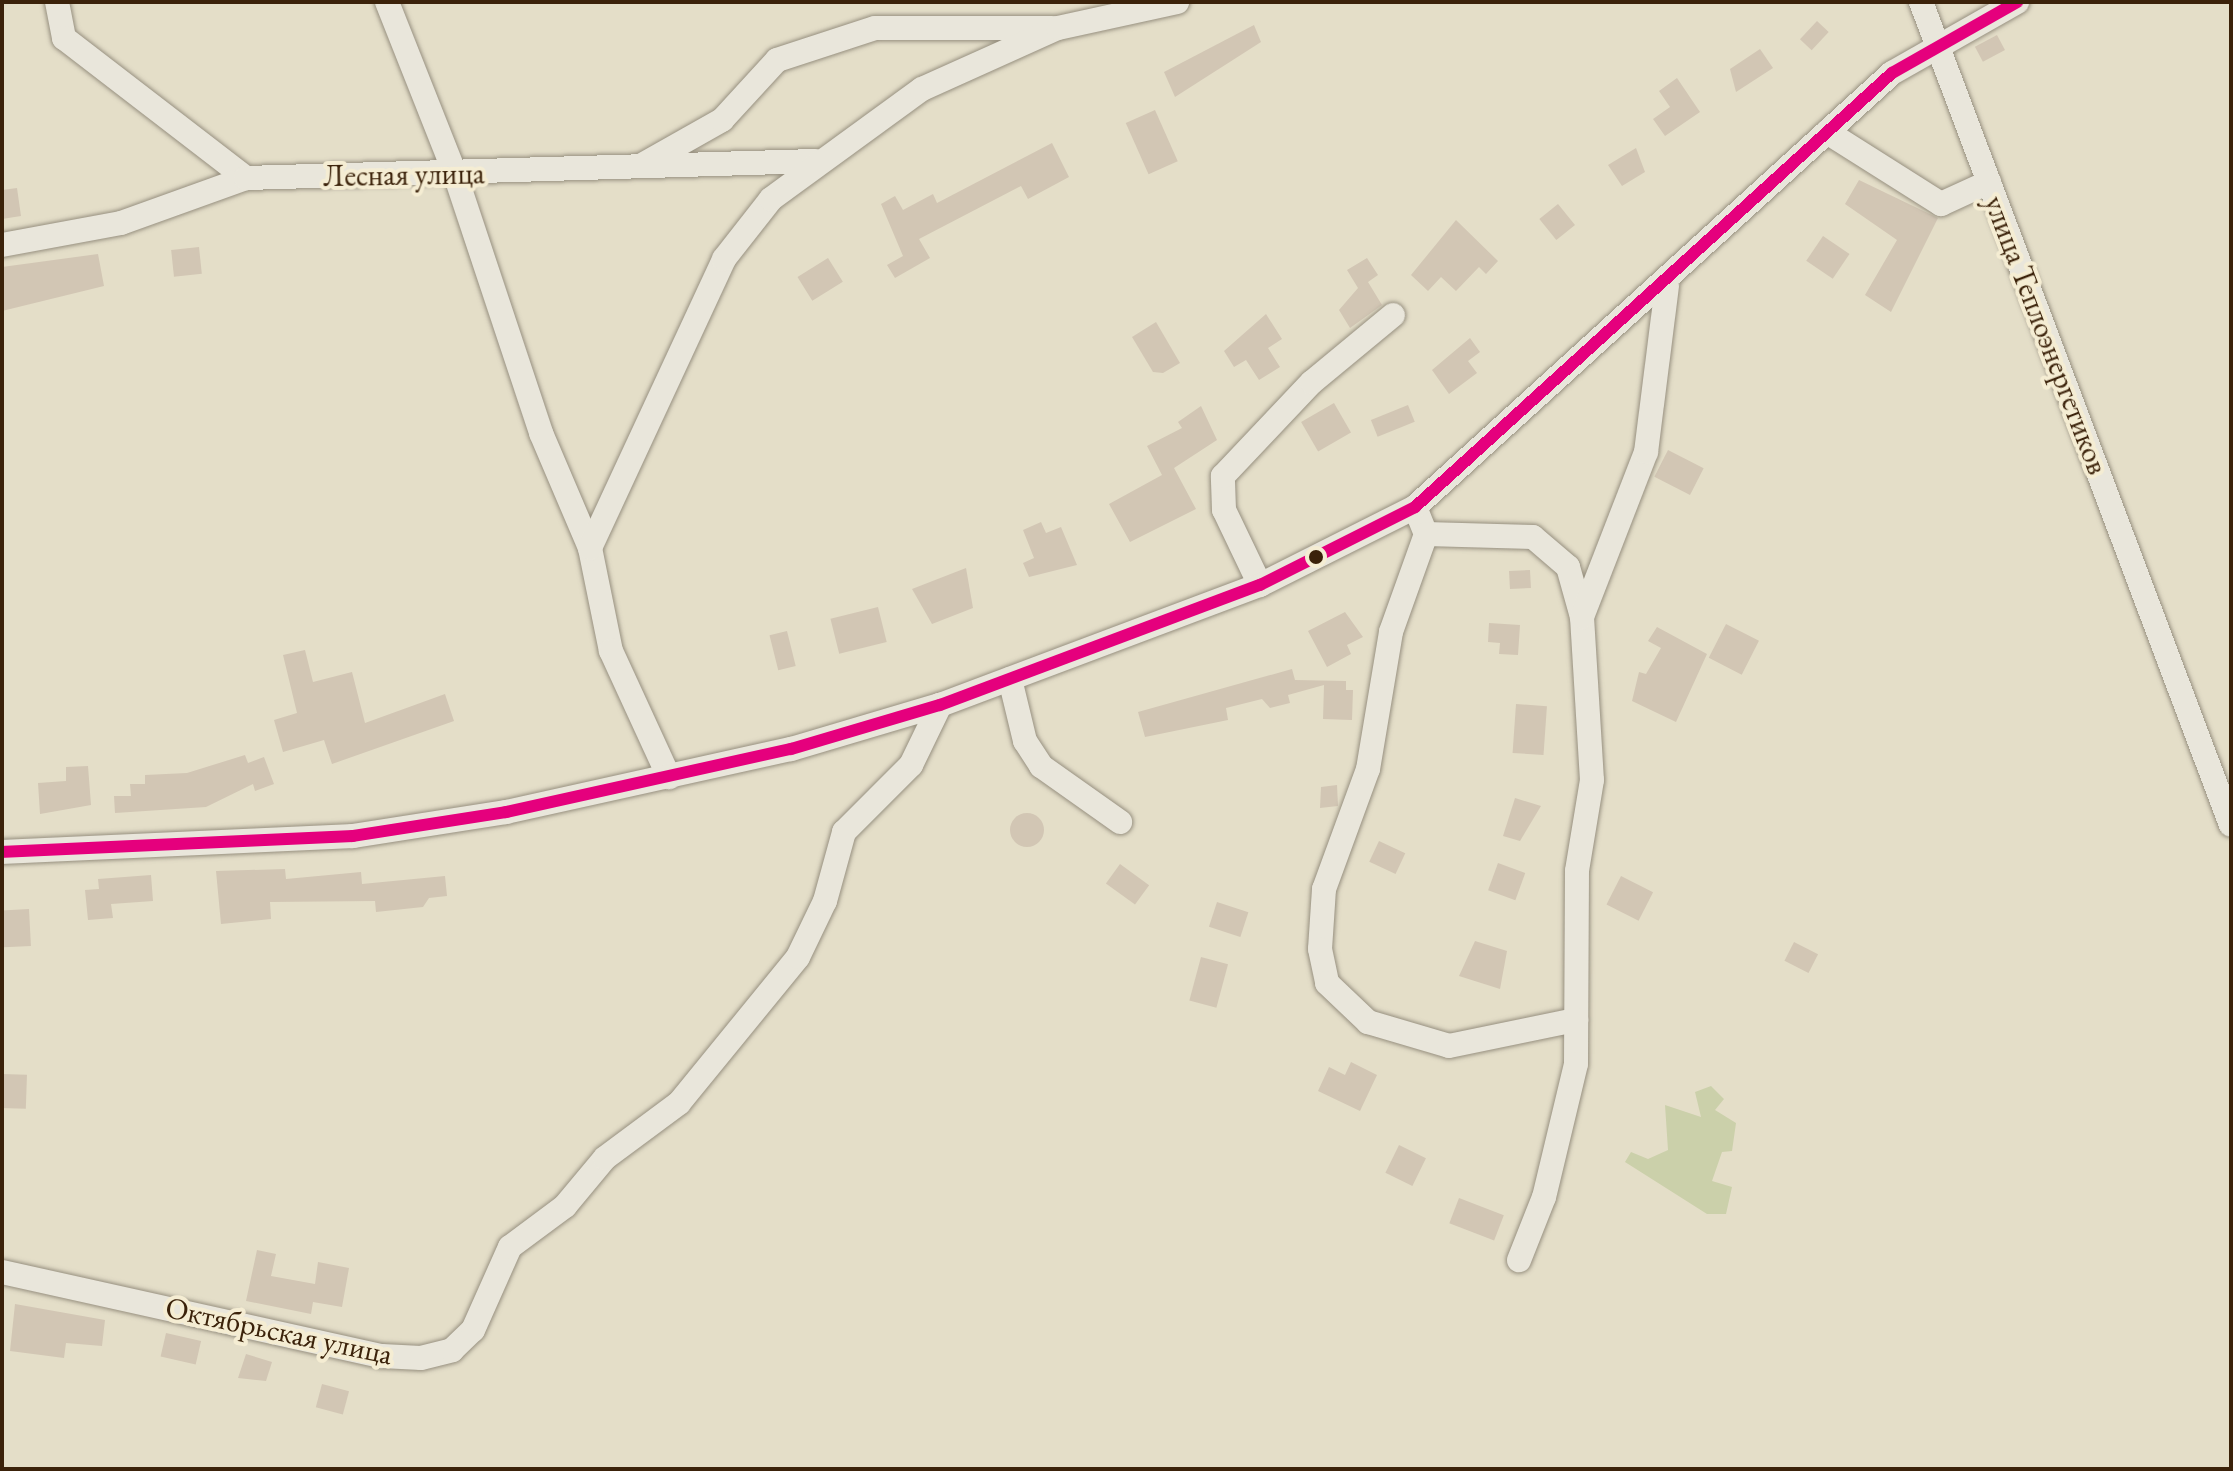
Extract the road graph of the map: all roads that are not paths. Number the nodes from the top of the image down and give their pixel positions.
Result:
1 (57, 2) edge
2 (387, 2) edge
3 (1177, 2) edge
4 (1921, 2) edge
5 (2017, 2) edge
6 (1058, 28) junction
7 (1937, 43) junction
8 (1827, 132) junction
9 (816, 161) junction
10 (637, 167) junction
11 (455, 174) junction
12 (246, 178) junction
13 (1989, 182) junction
14 (2, 245) edge
15 (1667, 285) junction
16 (1393, 315) dead end
17 (1415, 507) junction
18 (1426, 534) junction
19 (590, 548) junction
20 (1260, 585) junction
21 (1582, 617) junction
22 (1010, 679) junction
23 (940, 705) junction
24 (669, 777) junction
25 (1120, 822) dead end
26 (2231, 825) edge
27 (2, 852) edge
28 (1576, 1020) junction
29 (1519, 1260) dead end
30 (2, 1272) edge

1 - 12 street
2 - 11 street
3 - 6 street
4 - 7 street, улица Теплоэнергетиков
5 - 7 street
6 - 9 street
6 - 10 street
7 - 8 street
7 - 13 street, улица Теплоэнергетиков
8 - 13 street
8 - 15 street
9 - 10 street, Лесная улица
9 - 19 street
10 - 11 street, Лесная улица
11 - 12 street, Лесная улица
11 - 19 street
12 - 14 street, Лесная улица
13 - 26 street, улица Теплоэнергетиков
15 - 17 street
15 - 21 street
16 - 20 street
17 - 18 street
17 - 20 street
18 - 21 street
18 - 28 street
19 - 24 street
20 - 22 street
21 - 28 street
22 - 23 street
22 - 25 street
23 - 24 street
23 - 30 street, Октябрьская улица
24 - 27 street
28 - 29 street

